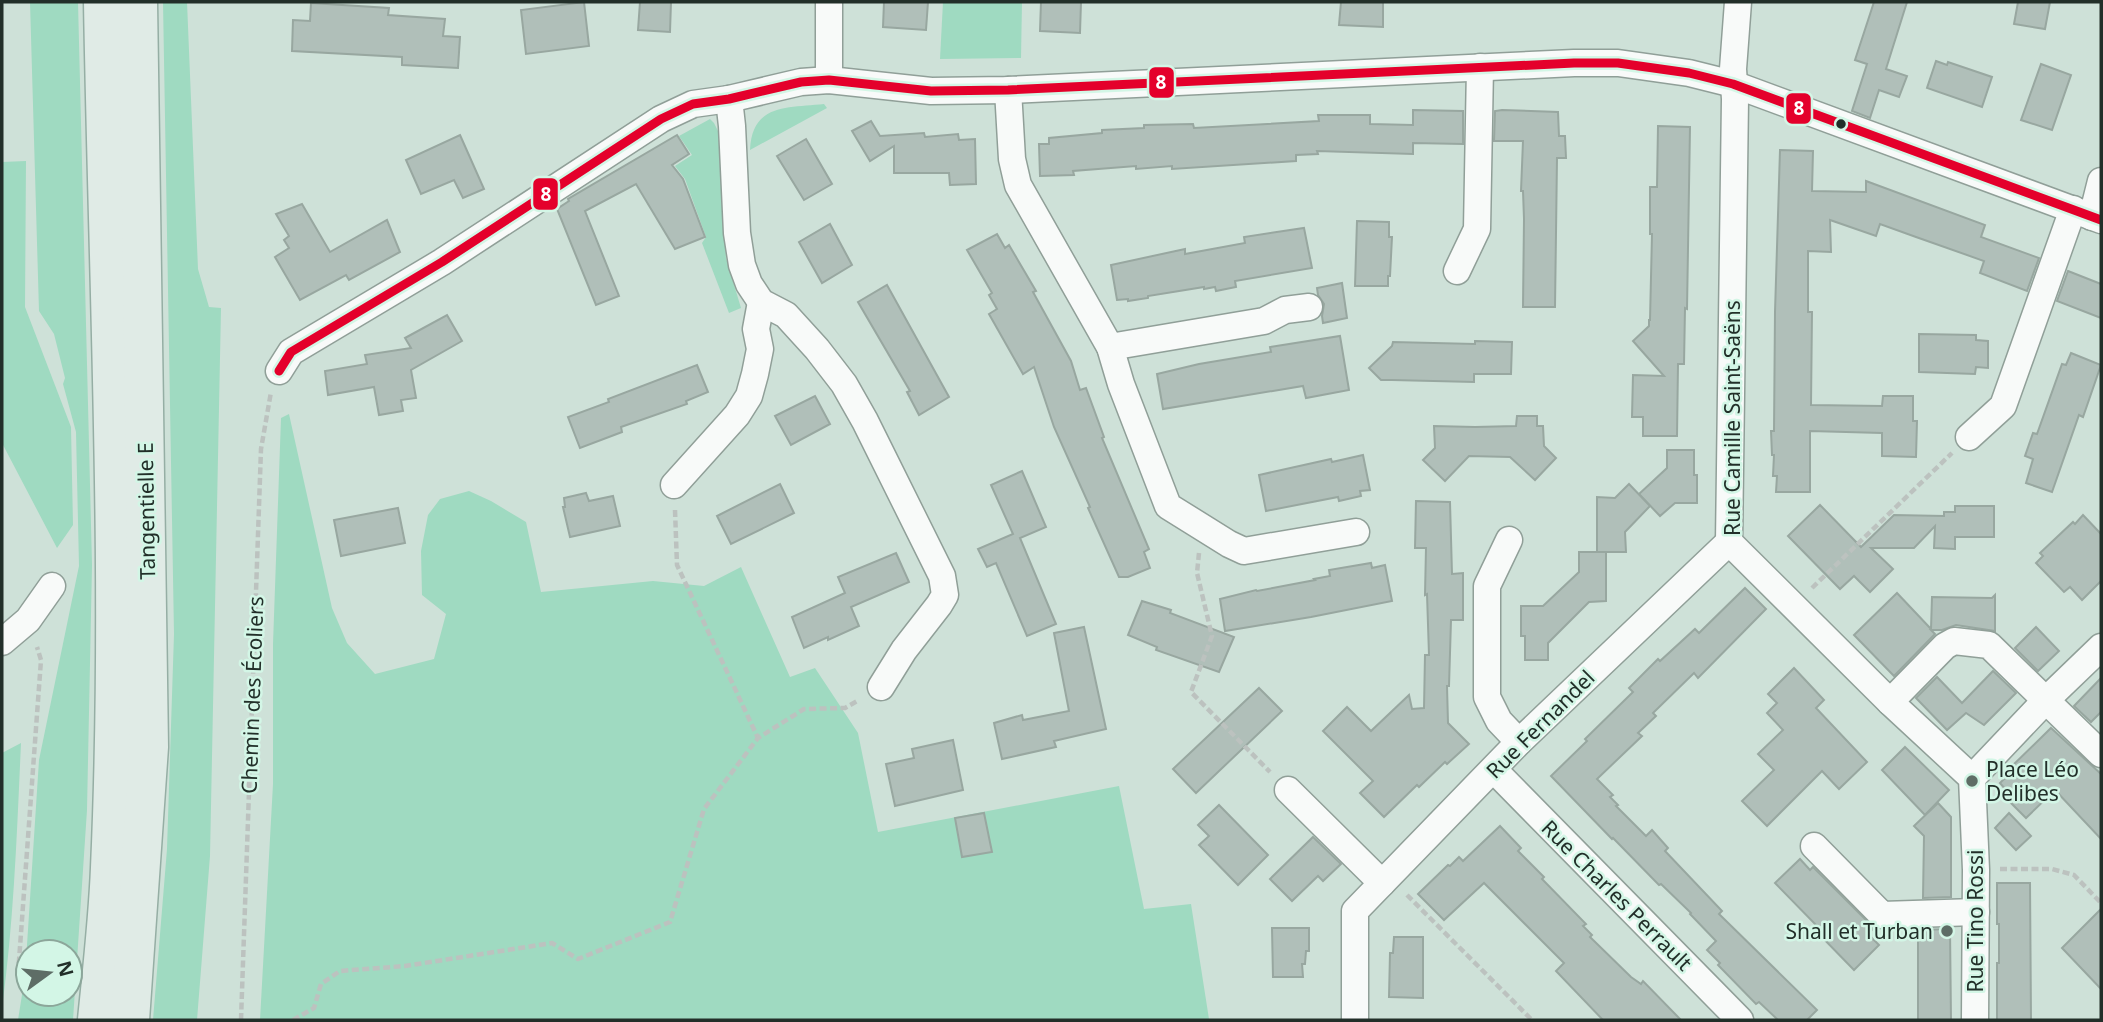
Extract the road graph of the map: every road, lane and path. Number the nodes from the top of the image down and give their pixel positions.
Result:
1 (103, 2) edge
2 (138, 2) edge
3 (829, 2) edge
4 (1738, 2) edge
5 (1480, 67) junction
6 (829, 80) junction
7 (1733, 84) junction
8 (1009, 90) junction
9 (729, 99) junction
10 (2101, 181) edge
11 (2089, 215) edge
12 (1457, 271) dead end
13 (761, 302) junction
14 (1309, 307) dead end
15 (1110, 347) junction
16 (279, 371) joint
17 (1969, 437) joint
18 (674, 485) joint
19 (1356, 532) dead end
20 (1509, 540) dead end
21 (1729, 542) junction
22 (1197, 573) dead end
23 (52, 586) dead end
24 (1794, 606) junction
25 (28, 620) junction
26 (2, 642) edge
27 (2101, 647) edge
28 (881, 687) dead end
29 (2046, 699) junction
30 (1890, 702) junction
31 (845, 708) dead end
32 (758, 738) junction
33 (1519, 742) junction
34 (2101, 754) edge
35 (1494, 770) junction
36 (1972, 778) junction
37 (1288, 790) joint
38 (1814, 846) dead end
39 (1999, 869) dead end
40 (1382, 883) junction
41 (2101, 903) edge
42 (1976, 912) junction
43 (21, 938) edge
44 (97, 1020) edge
45 (131, 1020) edge
46 (241, 1020) edge
47 (293, 1020) edge
48 (1355, 1020) edge
49 (1532, 1020) edge
50 (1740, 1020) edge
51 (1975, 1020) edge

1 - 44 main road, Tangentielle E
2 - 45 main road, Tangentielle E
3 - 6 street
4 - 7 street, Rue Camille Saint-Saëns
5 - 7 street
5 - 8 street
5 - 12 street
6 - 8 street
6 - 9 street
7 - 11 street
7 - 21 street, Rue Camille Saint-Saëns
8 - 15 street
9 - 13 street
9 - 16 street
10 - 11 street
11 - 17 street
13 - 18 street
13 - 28 street
14 - 15 street
15 - 19 street
16 - 46 path, Chemin des Écoliers
17 - 24 path
18 - 32 path
20 - 33 street
21 - 24 street, Rue Camille Saint-Saëns
21 - 33 street, Rue Fernandel
22 - 37 path
23 - 25 street
24 - 30 street, Rue Camille Saint-Saëns
25 - 26 street
25 - 43 path
27 - 29 street
29 - 30 street
29 - 34 street
29 - 36 street
30 - 36 street, Rue Camille Saint-Saëns
31 - 32 path
32 - 47 path
33 - 35 street, Rue Fernandel
35 - 40 street, Rue Fernandel
35 - 50 street, Rue Charles Perrault
36 - 42 street, Rue Tino Rossi
37 - 40 street
38 - 42 street
39 - 41 path
40 - 48 street, Rue Fernandel
40 - 49 path
42 - 51 street, Rue Tino Rossi

